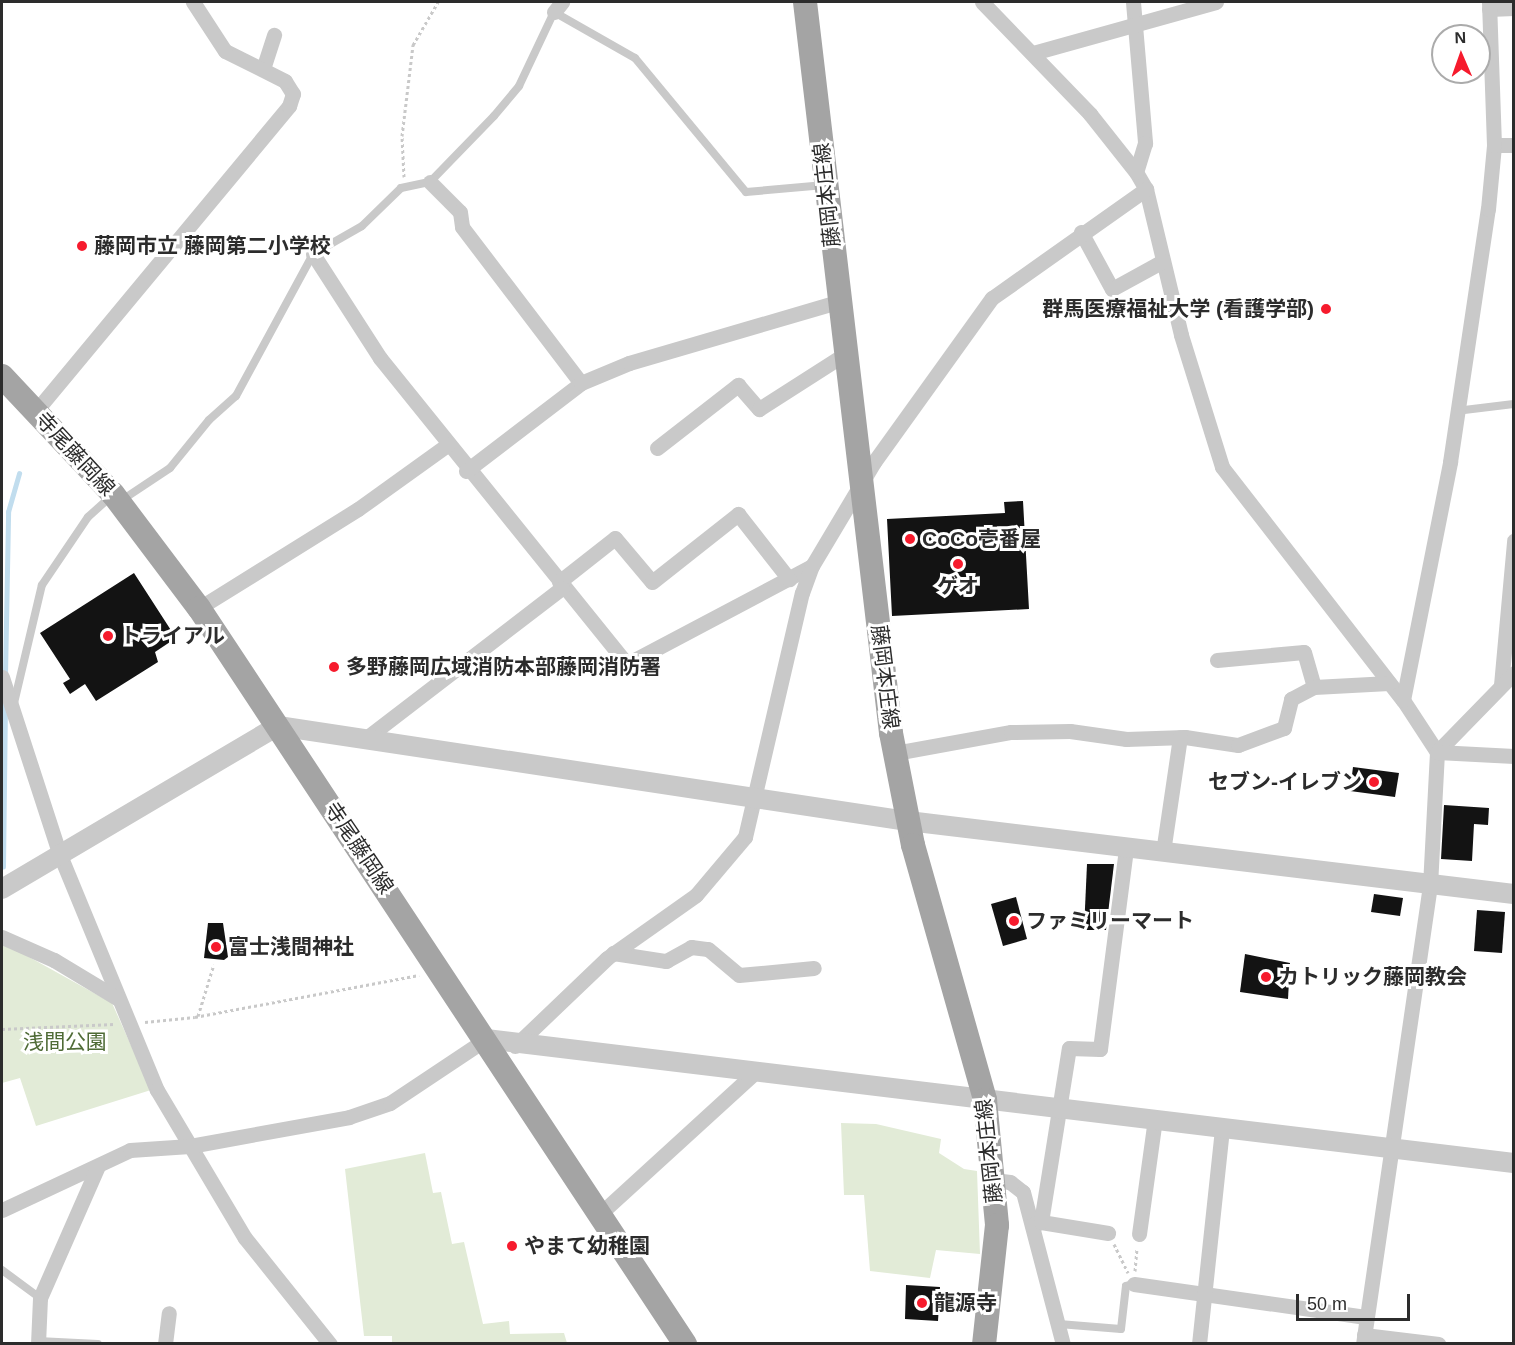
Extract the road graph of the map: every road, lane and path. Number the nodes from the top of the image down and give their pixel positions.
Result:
1 (193, 2) edge
2 (438, 2) edge
3 (805, 2) edge
4 (982, 2) edge
5 (1133, 2) edge
6 (1216, 2) edge
7 (1489, 5) edge
8 (558, 7) edge
9 (1514, 8) edge
10 (1138, 22) junction
11 (274, 35) dead end
12 (1033, 53) junction
13 (263, 69) junction
14 (1494, 145) junction
15 (1514, 145) edge
16 (1136, 172) junction
17 (430, 182) junction
18 (826, 185) junction
19 (405, 188) junction
20 (1146, 189) junction
21 (1081, 232) junction
22 (313, 254) junction
23 (1163, 261) junction
24 (838, 302) junction
25 (844, 354) junction
26 (2, 376) edge
27 (581, 383) junction
28 (1514, 404) edge
29 (1456, 411) junction
30 (35, 412) junction
31 (447, 445) junction
32 (657, 448) dead end
33 (466, 471) junction
34 (862, 488) junction
35 (116, 497) junction
36 (1514, 541) edge
37 (812, 566) junction
38 (789, 579) junction
39 (560, 585) junction
40 (199, 608) junction
41 (1217, 660) dead end
42 (1514, 672) edge
43 (2, 677) edge
44 (1389, 683) junction
45 (1500, 685) junction
46 (1314, 687) junction
47 (1403, 700) junction
48 (11, 707) junction
49 (278, 726) junction
50 (1180, 737) junction
51 (365, 739) junction
52 (1437, 752) junction
53 (896, 753) junction
54 (1514, 756) edge
55 (756, 798) junction
56 (908, 822) junction
57 (1126, 848) junction
58 (1163, 852) junction
59 (60, 855) junction
60 (1430, 885) junction
61 (2, 889) edge
62 (1514, 894) edge
63 (2, 937) edge
64 (613, 953) junction
65 (214, 964) dead end
66 (814, 968) dead end
67 (441, 971) junction
68 (117, 998) junction
69 (198, 1017) junction
70 (126, 1024) junction
71 (2, 1029) edge
72 (486, 1039) junction
73 (515, 1046) junction
74 (752, 1074) junction
75 (985, 1100) junction
76 (1061, 1108) junction
77 (1155, 1119) junction
78 (1222, 1127) junction
79 (190, 1146) junction
80 (1394, 1148) junction
81 (1514, 1163) edge
82 (98, 1166) junction
83 (994, 1180) junction
84 (2, 1209) edge
85 (602, 1212) junction
86 (1037, 1224) junction
87 (1108, 1233) joint
88 (1139, 1234) joint
89 (2, 1270) edge
90 (1134, 1284) junction
91 (1204, 1293) junction
92 (40, 1298) junction
93 (169, 1313) dead end
94 (1366, 1317) junction
95 (1059, 1324) junction
96 (1364, 1339) edge
97 (38, 1342) edge
98 (99, 1344) edge
99 (165, 1344) edge
100 (330, 1344) edge
101 (685, 1344) edge
102 (984, 1344) edge
103 (1063, 1344) edge
104 (1199, 1344) edge
105 (1438, 1344) edge

1 - 13 street
2 - 19 path
3 - 18 main road, 藤岡本庄線
4 - 12 street
5 - 10 street
6 - 10 street
7 - 9 street
7 - 14 street
8 - 17 lane
8 - 18 lane
10 - 12 street
10 - 16 street
11 - 13 street
12 - 16 street
13 - 30 street
14 - 15 street
14 - 29 street
16 - 20 street
17 - 19 lane
17 - 27 street
18 - 24 main road, 藤岡本庄線
19 - 22 lane
20 - 21 street
20 - 23 street
21 - 23 street
21 - 34 street
22 - 31 street
22 - 35 lane
23 - 44 street
24 - 25 main road, 藤岡本庄線
24 - 27 street
25 - 32 street
25 - 34 main road, 藤岡本庄線
26 - 30 main road, 寺尾藤岡線
27 - 33 street
28 - 29 lane
29 - 47 street
30 - 35 main road, 寺尾藤岡線
31 - 33 street
31 - 40 street
33 - 39 street
34 - 37 street
34 - 53 main road, 藤岡本庄線
35 - 40 main road, 寺尾藤岡線
35 - 48 lane
36 - 45 street
37 - 38 street
37 - 55 street
38 - 39 street
38 - 39 street
39 - 51 street
40 - 49 main road, 寺尾藤岡線
41 - 46 street
42 - 45 street
43 - 48 street
44 - 46 street
44 - 47 street
45 - 52 street
46 - 50 street
47 - 52 street
48 - 59 street
49 - 51 street
49 - 59 street
49 - 67 main road, 寺尾藤岡線
50 - 53 street
50 - 58 street
51 - 55 street
52 - 54 street
52 - 60 street
53 - 56 main road, 藤岡本庄線
55 - 56 street
55 - 64 street
56 - 57 street
56 - 75 main road, 藤岡本庄線
57 - 58 street
57 - 76 street
58 - 60 street
59 - 61 street
59 - 68 street
60 - 62 street
60 - 80 street
63 - 68 street
64 - 66 street
64 - 73 street
65 - 69 path
67 - 69 path
67 - 72 main road, 寺尾藤岡線
68 - 70 street
69 - 70 path
70 - 71 path
70 - 79 street
72 - 73 street
72 - 79 street
72 - 85 main road, 寺尾藤岡線
73 - 74 street
74 - 75 street
74 - 85 street
75 - 76 street
75 - 83 main road, 藤岡本庄線
76 - 77 street
76 - 86 street
77 - 78 street
77 - 88 street
78 - 80 street
78 - 91 street
79 - 82 street
79 - 100 street
80 - 81 street
80 - 94 street
82 - 84 street
82 - 92 street
83 - 86 street
83 - 102 main road, 藤岡本庄線
85 - 101 main road, 寺尾藤岡線
86 - 87 street
86 - 95 street
87 - 90 path
88 - 90 path
89 - 92 lane
90 - 91 street
90 - 95 lane
91 - 94 street
91 - 104 street
92 - 97 street
93 - 99 street
94 - 96 street
95 - 103 street
96 - 105 street
97 - 98 lane

